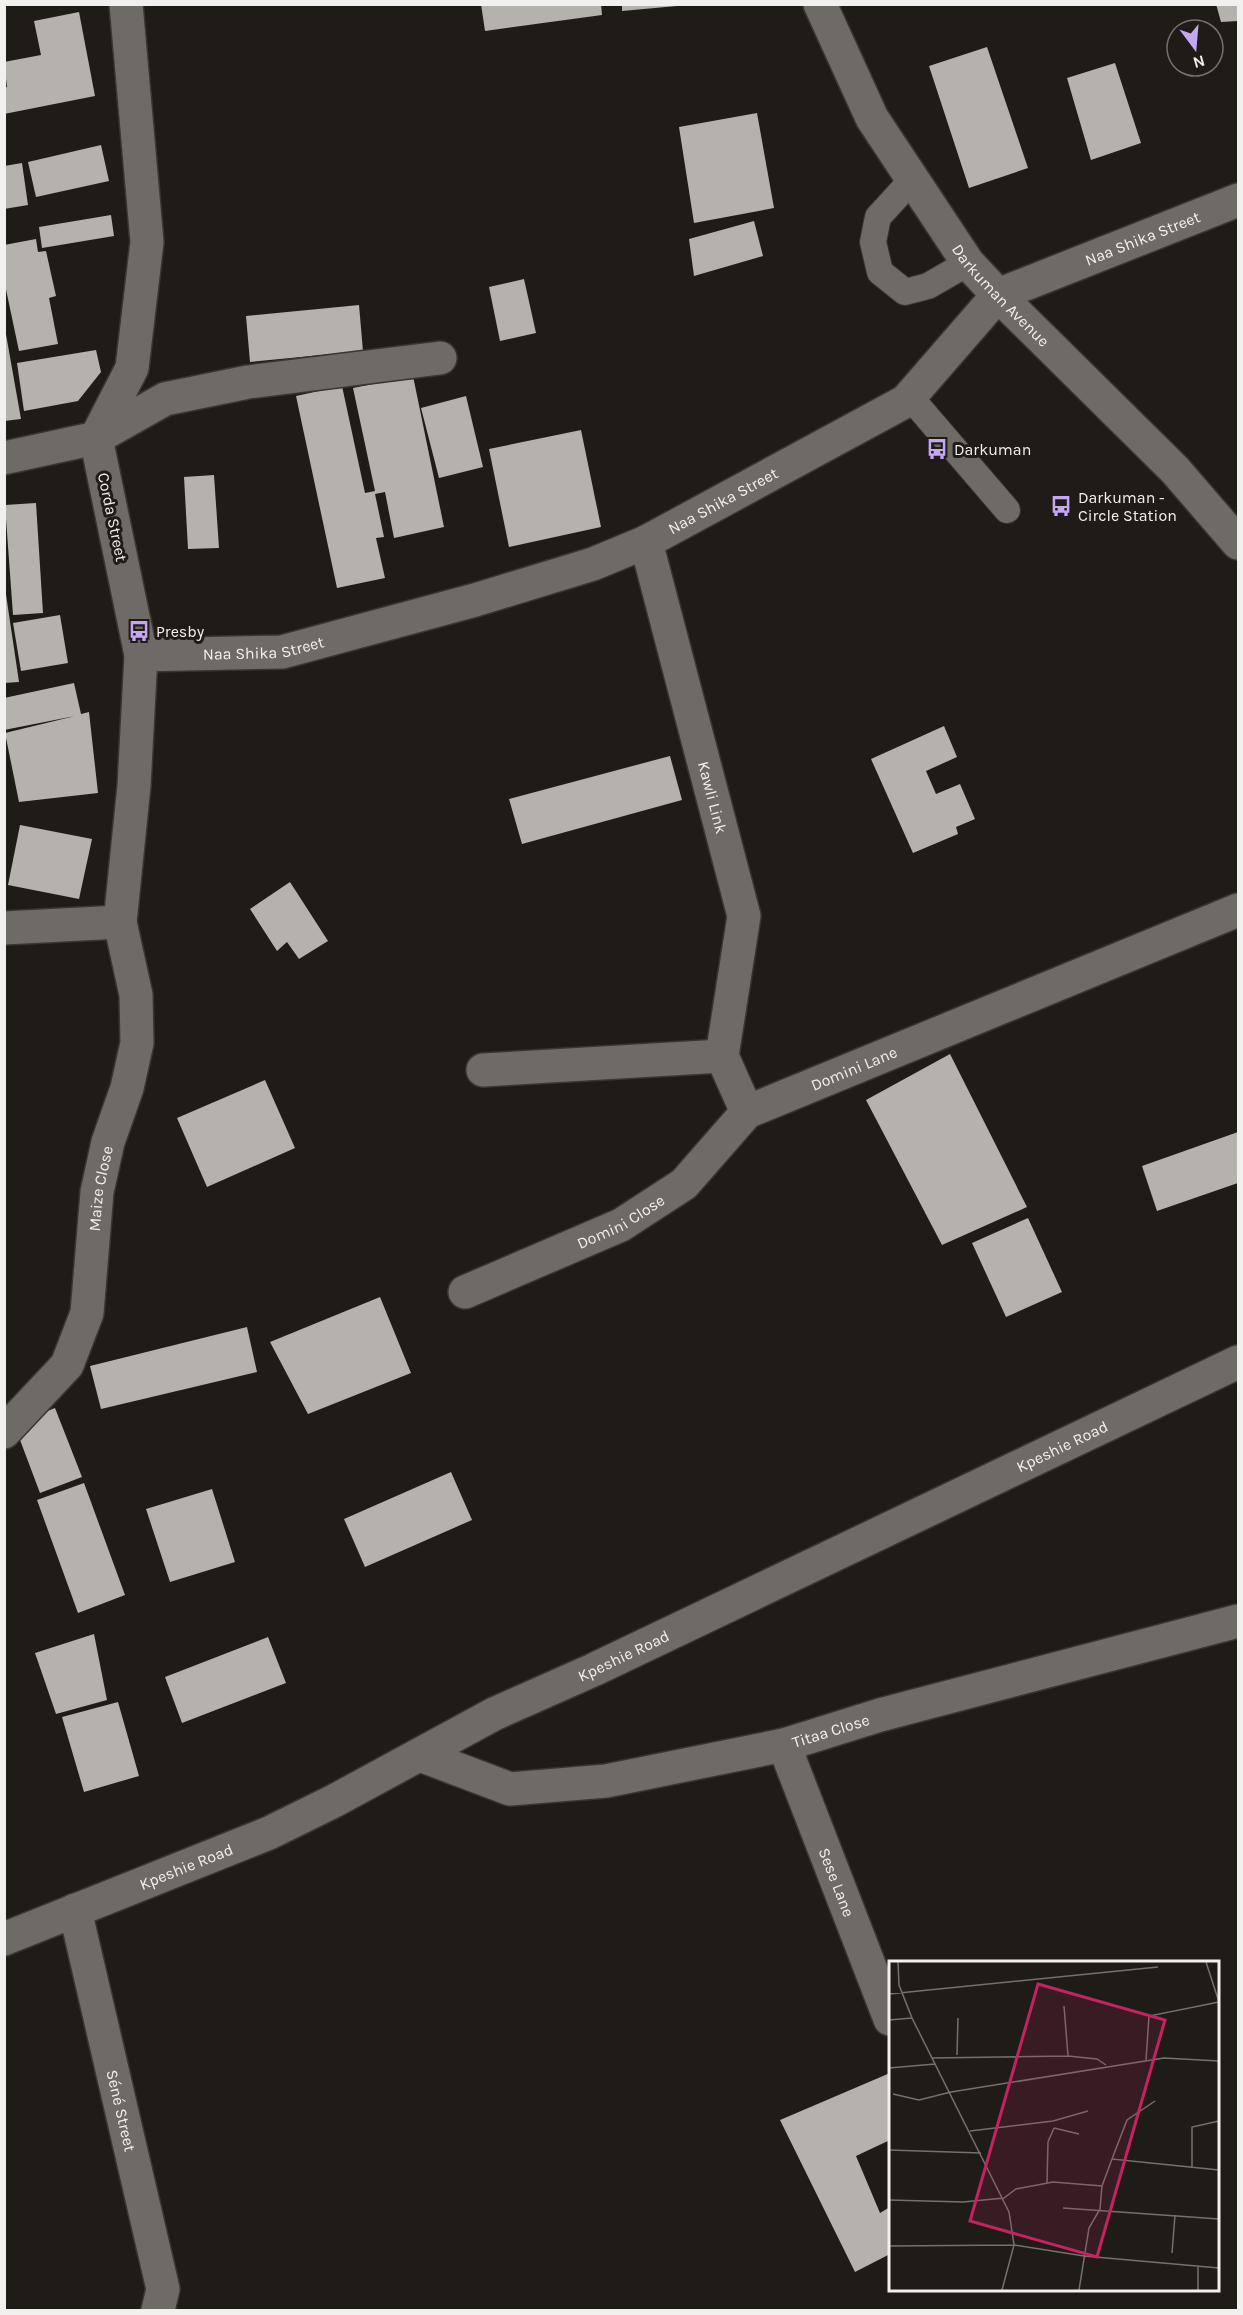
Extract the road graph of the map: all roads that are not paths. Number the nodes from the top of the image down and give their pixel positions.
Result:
1 (126, 4) edge
2 (820, 4) edge
3 (912, 180) junction
4 (1239, 200) edge
5 (968, 263) junction
6 (998, 295) junction
7 (440, 358) dead end
8 (910, 398) junction
9 (96, 438) junction
10 (4, 458) edge
11 (1007, 510) dead end
12 (646, 542) junction
13 (1239, 543) edge
14 (141, 655) junction
15 (1239, 910) edge
16 (120, 922) junction
17 (4, 928) edge
18 (722, 1056) junction
19 (483, 1070) dead end
20 (747, 1112) junction
21 (465, 1292) dead end
22 (1239, 1362) edge
23 (4, 1432) edge
24 (1239, 1621) edge
25 (784, 1745) junction
26 (420, 1755) junction
27 (75, 1910) junction
28 (4, 1939) edge
29 (889, 2014) edge
30 (158, 2310) edge

1 - 9 street
2 - 3 street, Darkuman Avenue
3 - 5 street, Darkuman Avenue
3 - 5 lane
4 - 6 street, Naa Shika Street
5 - 6 street, Darkuman Avenue
6 - 8 street, Naa Shika Street
6 - 13 street, Darkuman Avenue
7 - 9 street
8 - 11 lane
8 - 12 street, Naa Shika Street
9 - 10 street
9 - 14 street, Corda Street
12 - 14 street, Naa Shika Street
12 - 18 street, Kawli Link
14 - 16 street, Corda Street
15 - 20 street, Domini Lane
16 - 17 street
16 - 23 street, Maize Close
18 - 19 street
18 - 20 street
20 - 21 street, Domini Close
22 - 26 street, Kpeshie Road
24 - 25 street, Titaa Close
25 - 26 street, Titaa Close
25 - 29 street, Sese Lane
26 - 27 street, Kpeshie Road
27 - 28 street, Kpeshie Road
27 - 30 street, Séné Street

